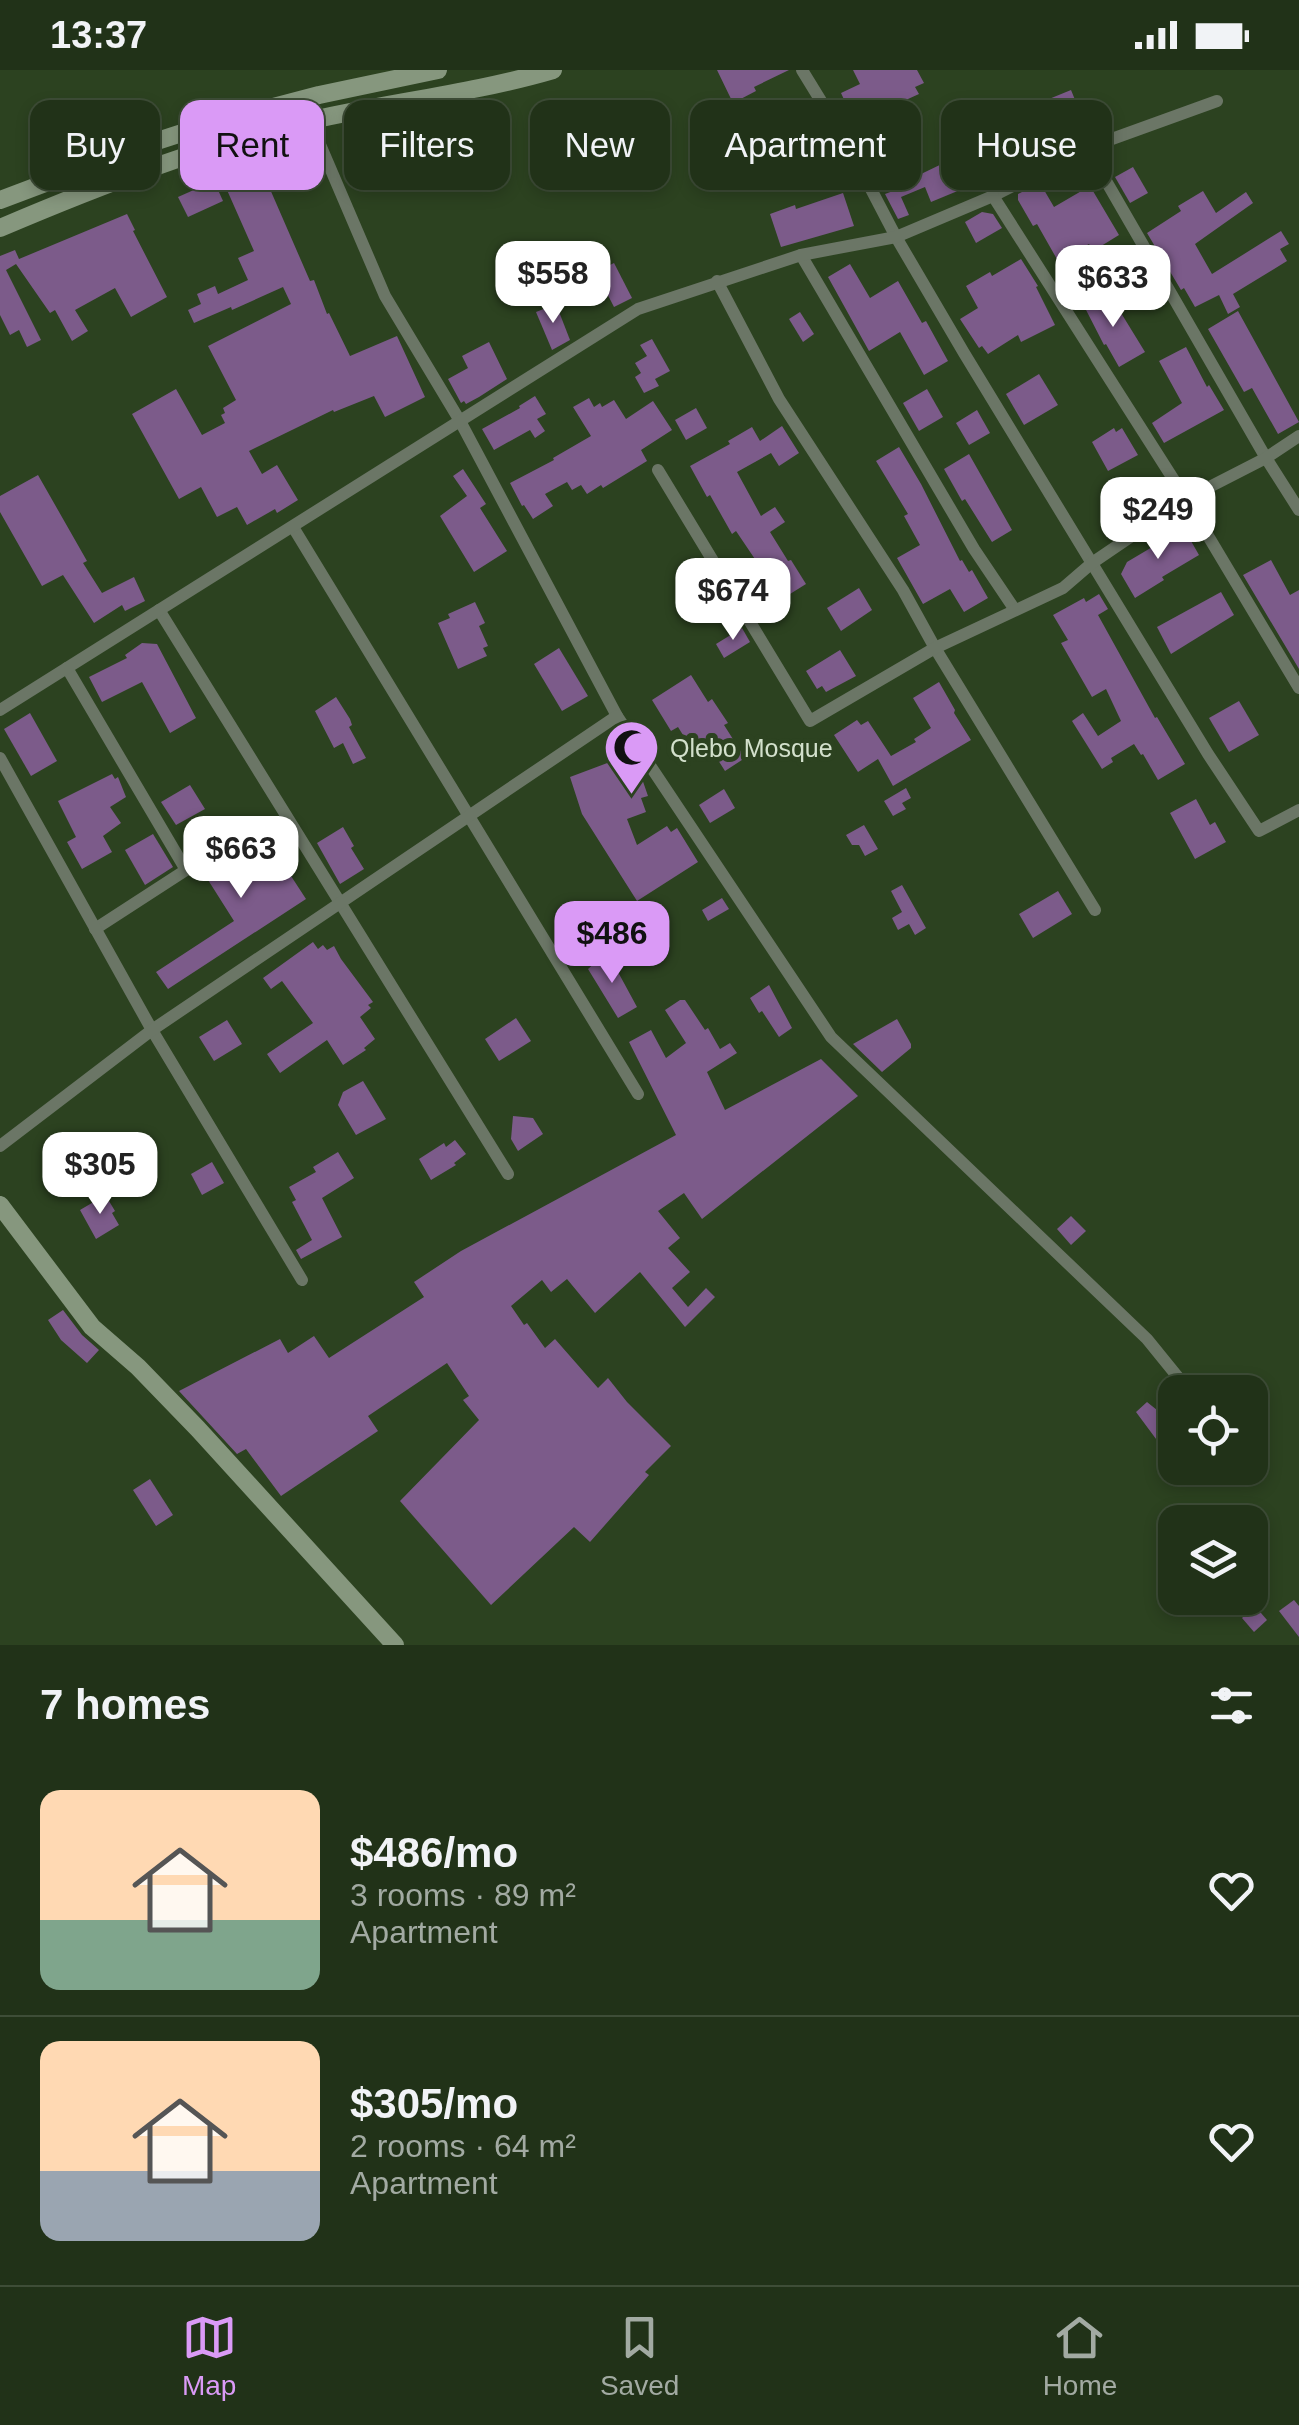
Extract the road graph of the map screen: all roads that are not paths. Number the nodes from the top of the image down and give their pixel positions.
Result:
1 (438, 70) edge
2 (553, 70) edge
3 (802, 70) edge
4 (382, 76) edge
5 (1216, 101) dead end
6 (324, 118) edge
7 (1112, 139) edge
8 (324, 153) edge
9 (180, 159) edge
10 (1005, 190) edge
11 (1111, 190) edge
12 (993, 196) junction
13 (0, 200) edge
14 (0, 228) edge
15 (896, 236) junction
16 (801, 255) junction
17 (717, 281) junction
18 (460, 421) junction
19 (1299, 436) edge
20 (1266, 458) junction
21 (658, 470) dead end
22 (1186, 500) junction
23 (1299, 510) edge
24 (293, 527) junction
25 (1092, 563) junction
26 (159, 610) junction
27 (1015, 610) junction
28 (935, 648) junction
29 (67, 668) junction
30 (1299, 688) edge
31 (0, 710) edge
32 (617, 716) junction
33 (0, 758) edge
34 (1299, 810) edge
35 (469, 817) junction
36 (341, 905) junction
37 (1095, 910) dead end
38 (95, 928) junction
39 (152, 1030) junction
40 (638, 1094) dead end
41 (0, 1146) edge
42 (508, 1174) dead end
43 (0, 1205) edge
44 (302, 1280) dead end
45 (1176, 1375) edge
46 (395, 1645) edge

1 - 4 main road
2 - 6 main road
3 - 15 street
4 - 13 main road
5 - 7 street
8 - 18 street
9 - 14 main road
10 - 12 street
11 - 20 street
12 - 15 street
12 - 22 street
15 - 16 street
15 - 25 street
16 - 17 street
16 - 27 street
17 - 18 street
17 - 28 street
18 - 24 street
18 - 32 street
19 - 20 street
20 - 22 street
20 - 23 street
21 - 28 street
22 - 25 street
22 - 30 street
24 - 26 street
24 - 35 street
25 - 27 street
25 - 34 street
26 - 29 street
26 - 36 street
27 - 28 street
28 - 37 street
29 - 31 street
29 - 38 street
32 - 35 street
32 - 45 street
33 - 38 street
35 - 36 street
35 - 40 street
36 - 39 street
36 - 42 street
38 - 39 street
39 - 41 street
39 - 44 street
43 - 46 main road

